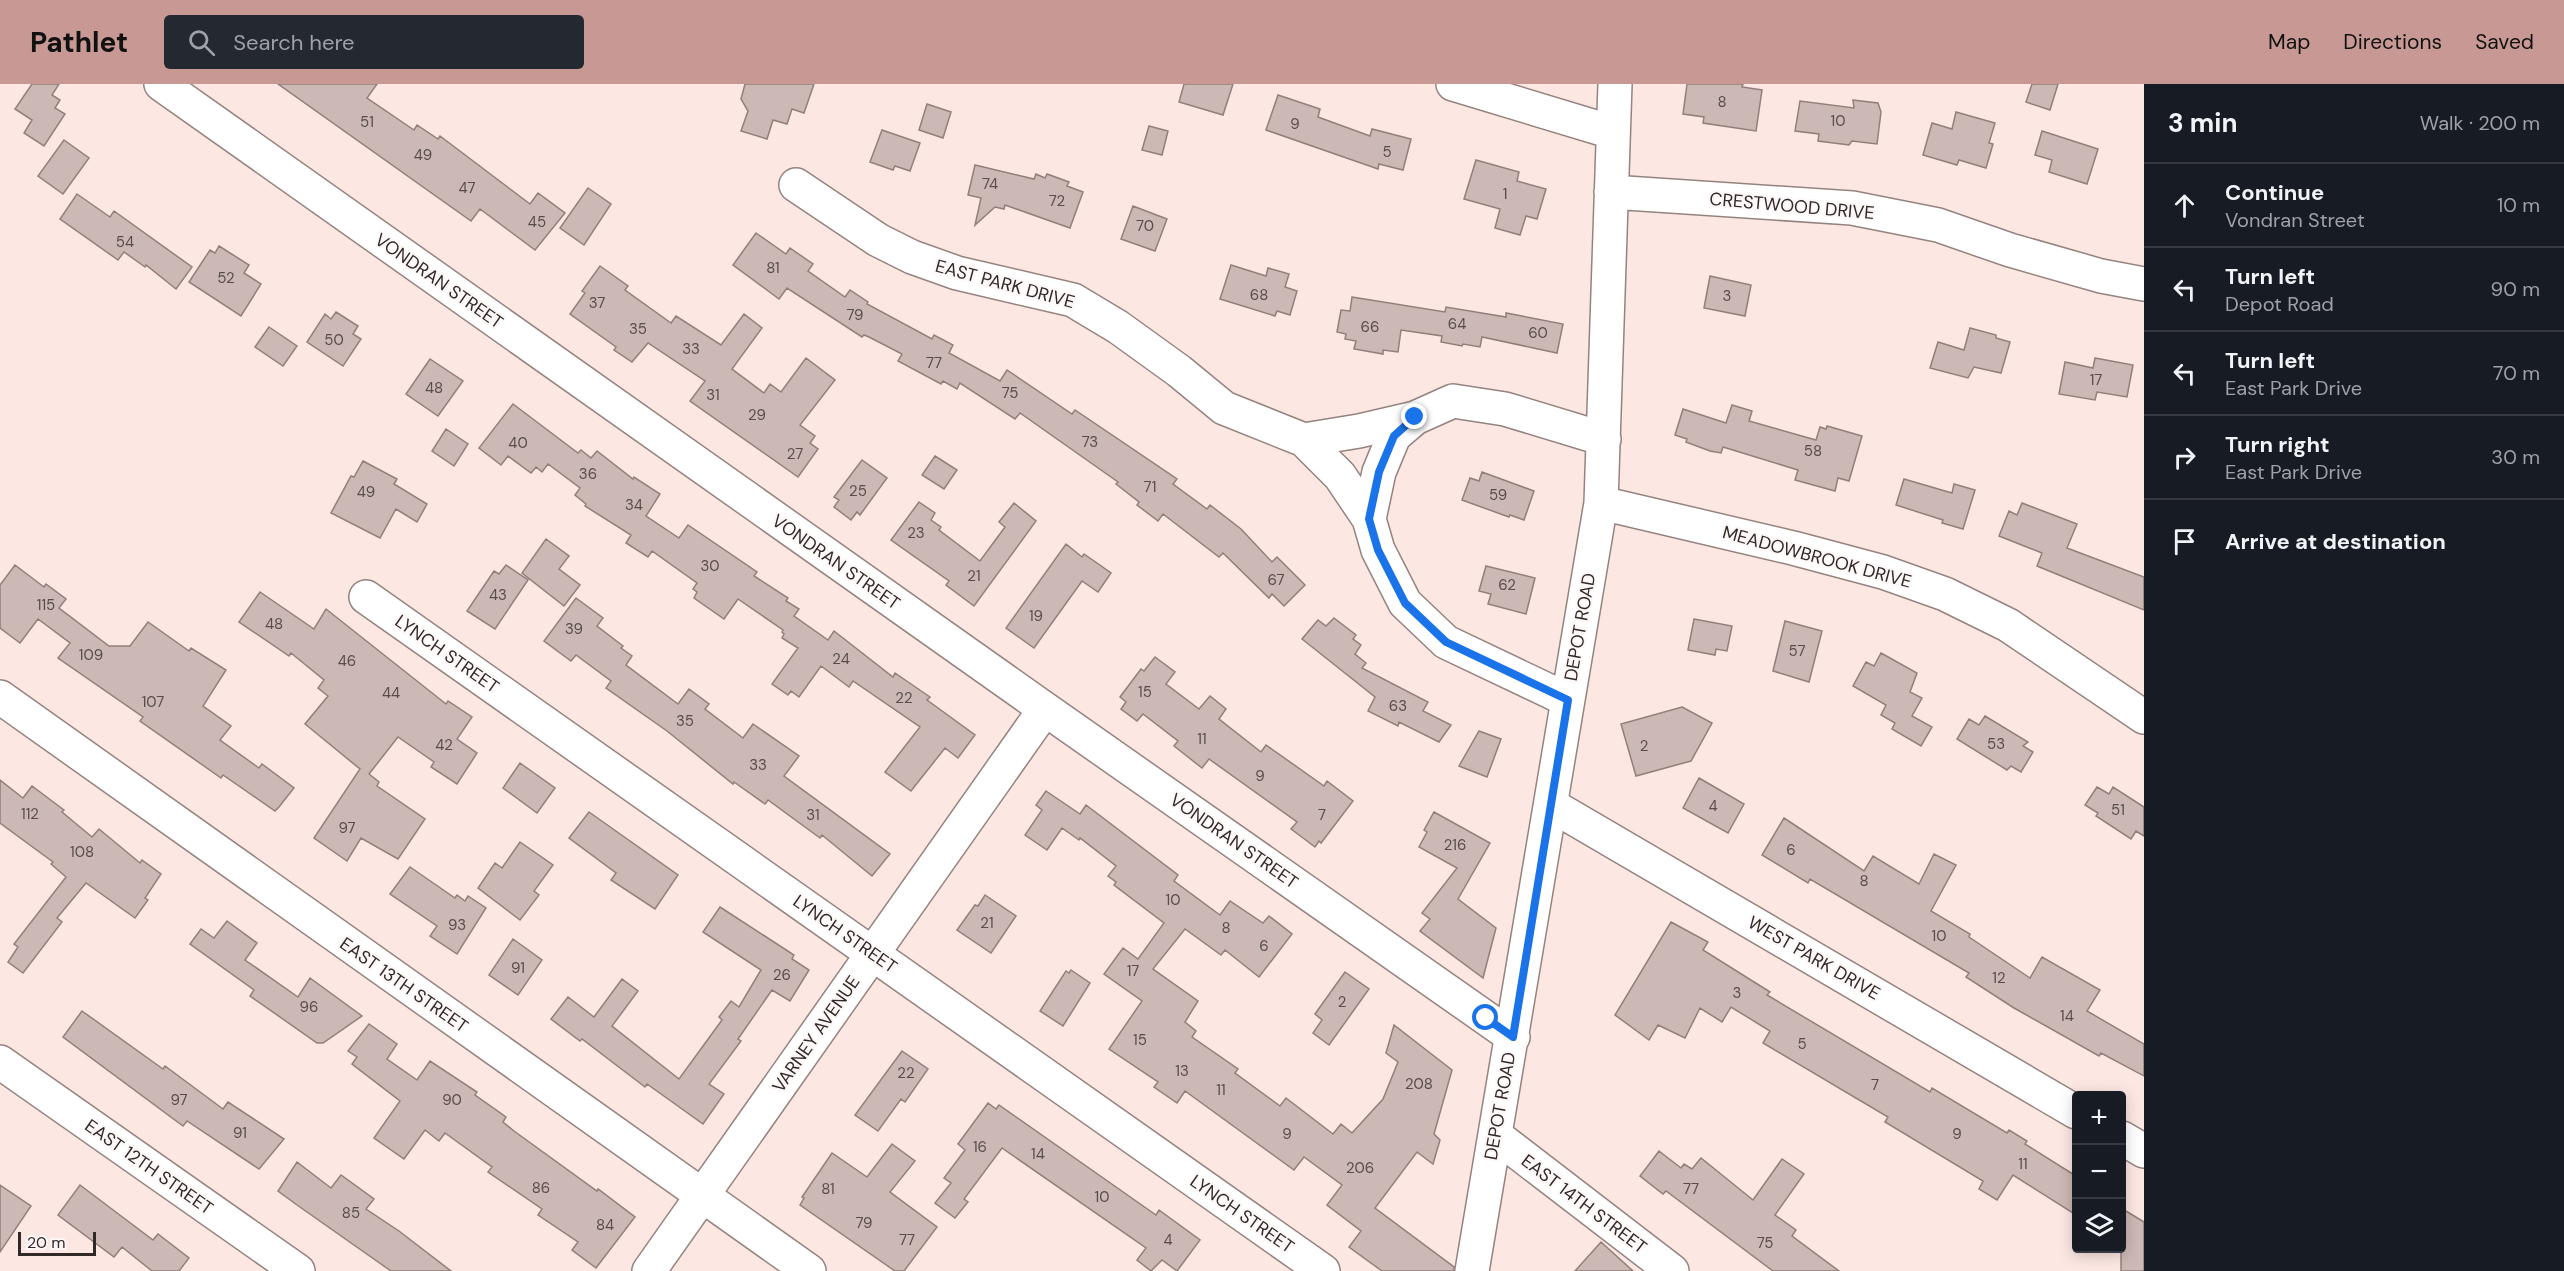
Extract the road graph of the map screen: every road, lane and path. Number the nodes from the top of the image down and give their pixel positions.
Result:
1 (161, 84) edge
2 (1453, 84) edge
3 (1615, 84) edge
4 (1612, 132) junction
5 (796, 184) dead end
6 (1611, 192) junction
7 (2144, 284) edge
8 (1415, 417) junction
9 (1604, 439) junction
10 (1304, 440) junction
11 (1601, 503) junction
12 (1369, 519) junction
13 (366, 597) dead end
14 (0, 697) edge
15 (1568, 700) junction
16 (1045, 709) junction
17 (2144, 717) edge
18 (1551, 805) junction
19 (872, 954) junction
20 (1513, 1037) junction
21 (0, 1062) edge
22 (2072, 1110) edge
23 (1495, 1136) junction
24 (2126, 1141) edge
25 (2144, 1151) edge
26 (703, 1196) junction
27 (298, 1271) edge
28 (649, 1271) edge
29 (809, 1271) edge
30 (1323, 1271) edge
31 (1472, 1271) edge
32 (1672, 1271) edge

1 - 16 street, VONDRAN STREET
2 - 4 street
3 - 4 street, DEPOT ROAD
4 - 6 street, DEPOT ROAD
5 - 10 street, EAST PARK DRIVE
6 - 7 street, CRESTWOOD DRIVE
6 - 9 street, DEPOT ROAD
8 - 9 street, EAST PARK DRIVE
8 - 10 street, EAST PARK DRIVE
8 - 12 street, EAST PARK DRIVE
9 - 11 street, DEPOT ROAD
10 - 12 street, EAST PARK DRIVE
11 - 15 street, DEPOT ROAD
11 - 17 street, MEADOWBROOK DRIVE
12 - 15 street, EAST PARK DRIVE
13 - 19 street, LYNCH STREET
14 - 26 street, EAST 13TH STREET
15 - 18 street, DEPOT ROAD
16 - 19 street, VARNEY AVENUE
16 - 20 street, VONDRAN STREET
18 - 20 street, DEPOT ROAD
18 - 22 street, WEST PARK DRIVE
19 - 26 street, VARNEY AVENUE
19 - 30 street, LYNCH STREET
20 - 23 street, DEPOT ROAD
21 - 27 street, EAST 12TH STREET
23 - 31 street, DEPOT ROAD
23 - 32 street, EAST 14TH STREET
24 - 25 street
26 - 28 street, VARNEY AVENUE
26 - 29 street, EAST 13TH STREET

